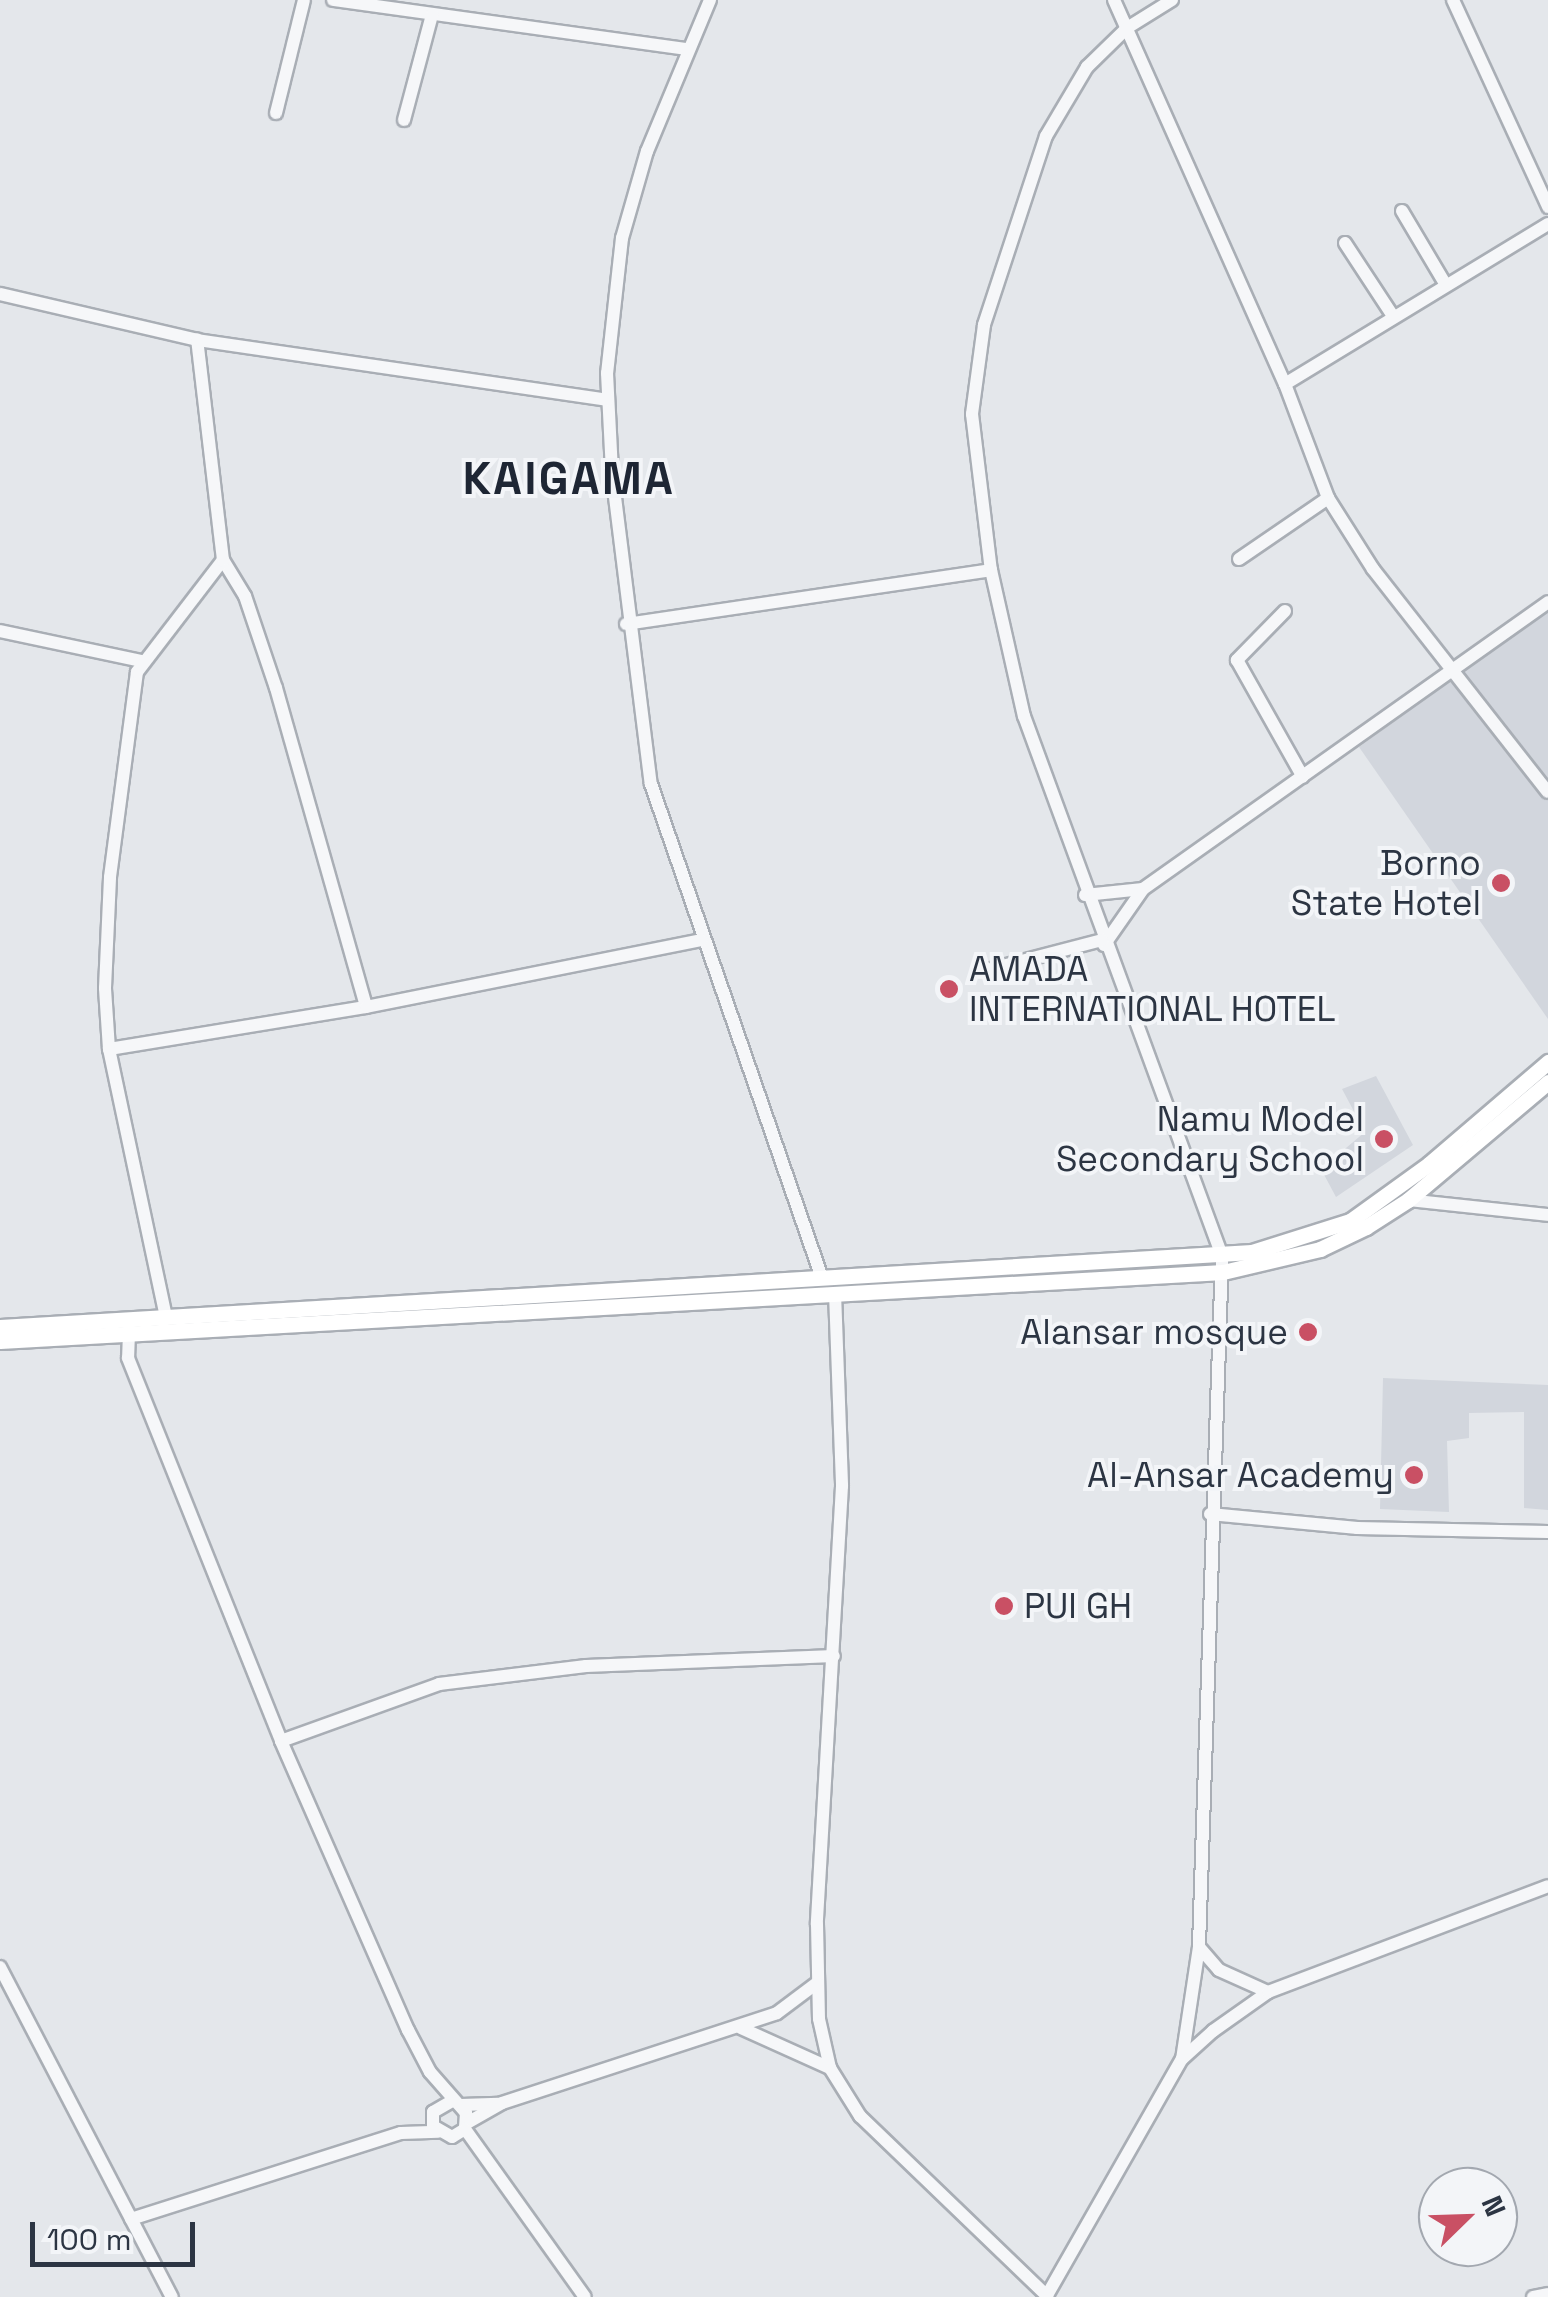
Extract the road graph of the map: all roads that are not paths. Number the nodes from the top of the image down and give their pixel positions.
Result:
1 (304, 0) edge
2 (333, 0) edge
3 (710, 0) edge
4 (1114, 0) edge
5 (1172, 0) edge
6 (1453, 0) edge
7 (374, 3) edge
8 (432, 15) junction
9 (1127, 28) junction
10 (687, 50) junction
11 (276, 113) dead end
12 (404, 120) dead end
13 (1548, 208) edge
14 (1402, 211) dead end
15 (1548, 224) edge
16 (1345, 243) dead end
17 (1446, 285) junction
18 (0, 294) edge
19 (1393, 316) junction
20 (197, 340) junction
21 (1285, 384) junction
22 (608, 400) junction
23 (1328, 498) junction
24 (1240, 559) dead end
25 (222, 560) junction
26 (991, 570) junction
27 (1548, 602) edge
28 (1284, 611) dead end
29 (626, 624) junction
30 (0, 631) edge
31 (141, 661) junction
32 (1454, 672) junction
33 (1303, 777) junction
34 (1548, 792) edge
35 (1143, 889) junction
36 (1085, 895) junction
37 (701, 940) junction
38 (1103, 942) junction
39 (986, 970) dead end
40 (366, 1007) junction
41 (110, 1049) junction
42 (1548, 1062) edge
43 (1548, 1082) edge
44 (1408, 1200) junction
45 (1548, 1215) edge
46 (1222, 1264) junction
47 (820, 1274) junction
48 (835, 1293) junction
49 (166, 1318) junction
50 (0, 1327) edge
51 (129, 1332) junction
52 (0, 1341) edge
53 (1210, 1514) junction
54 (1548, 1532) edge
55 (834, 1656) junction
56 (281, 1741) junction
57 (1548, 1886) edge
58 (1199, 1948) junction
59 (0, 1967) edge
60 (817, 1983) junction
61 (1268, 1992) junction
62 (739, 2027) junction
63 (1182, 2059) junction
64 (830, 2068) junction
65 (430, 2072) junction
66 (457, 2103) junction
67 (502, 2104) junction
68 (435, 2110) junction
69 (456, 2130) junction
70 (401, 2134) junction
71 (131, 2219) junction
72 (1548, 2294) edge
73 (1046, 2296) edge
74 (172, 2297) edge
75 (585, 2297) edge
76 (1534, 2297) edge

1 - 11 street
2 - 7 street
3 - 10 street
4 - 9 street
5 - 9 street
6 - 13 street
7 - 8 street
8 - 10 street
8 - 12 street
9 - 21 street
9 - 26 street
10 - 22 street
14 - 17 street
15 - 17 street
16 - 19 street
17 - 19 street
18 - 20 street
19 - 21 street
20 - 22 street
20 - 25 street
21 - 23 street
22 - 29 street
23 - 24 street
23 - 32 street
25 - 31 street
25 - 40 street
26 - 29 street
26 - 36 street
27 - 32 street
28 - 33 street
29 - 37 street
30 - 31 street
31 - 41 street
32 - 33 street
32 - 34 street
33 - 35 street
35 - 36 street
35 - 38 street
36 - 38 street
37 - 40 street
37 - 47 street
38 - 39 street
38 - 46 street
40 - 41 street
41 - 49 street
42 - 46 main road
43 - 44 main road
44 - 45 street
44 - 46 main road
46 - 47 main road
46 - 48 main road
46 - 53 street
47 - 49 main road
48 - 51 main road
48 - 55 street
49 - 50 main road
51 - 52 main road
51 - 56 street
53 - 54 street
53 - 58 street
55 - 56 street
55 - 60 street
56 - 65 street
57 - 61 street
58 - 61 street
58 - 63 street
59 - 71 street
60 - 62 street
60 - 64 street
61 - 63 street
62 - 64 street
62 - 67 street
63 - 73 street
64 - 73 street
65 - 66 street
65 - 68 street
66 - 67 street
66 - 68 street
66 - 69 street
67 - 69 street
68 - 69 street
68 - 70 street
69 - 70 street
69 - 75 street
70 - 71 street
71 - 74 street
72 - 76 street

